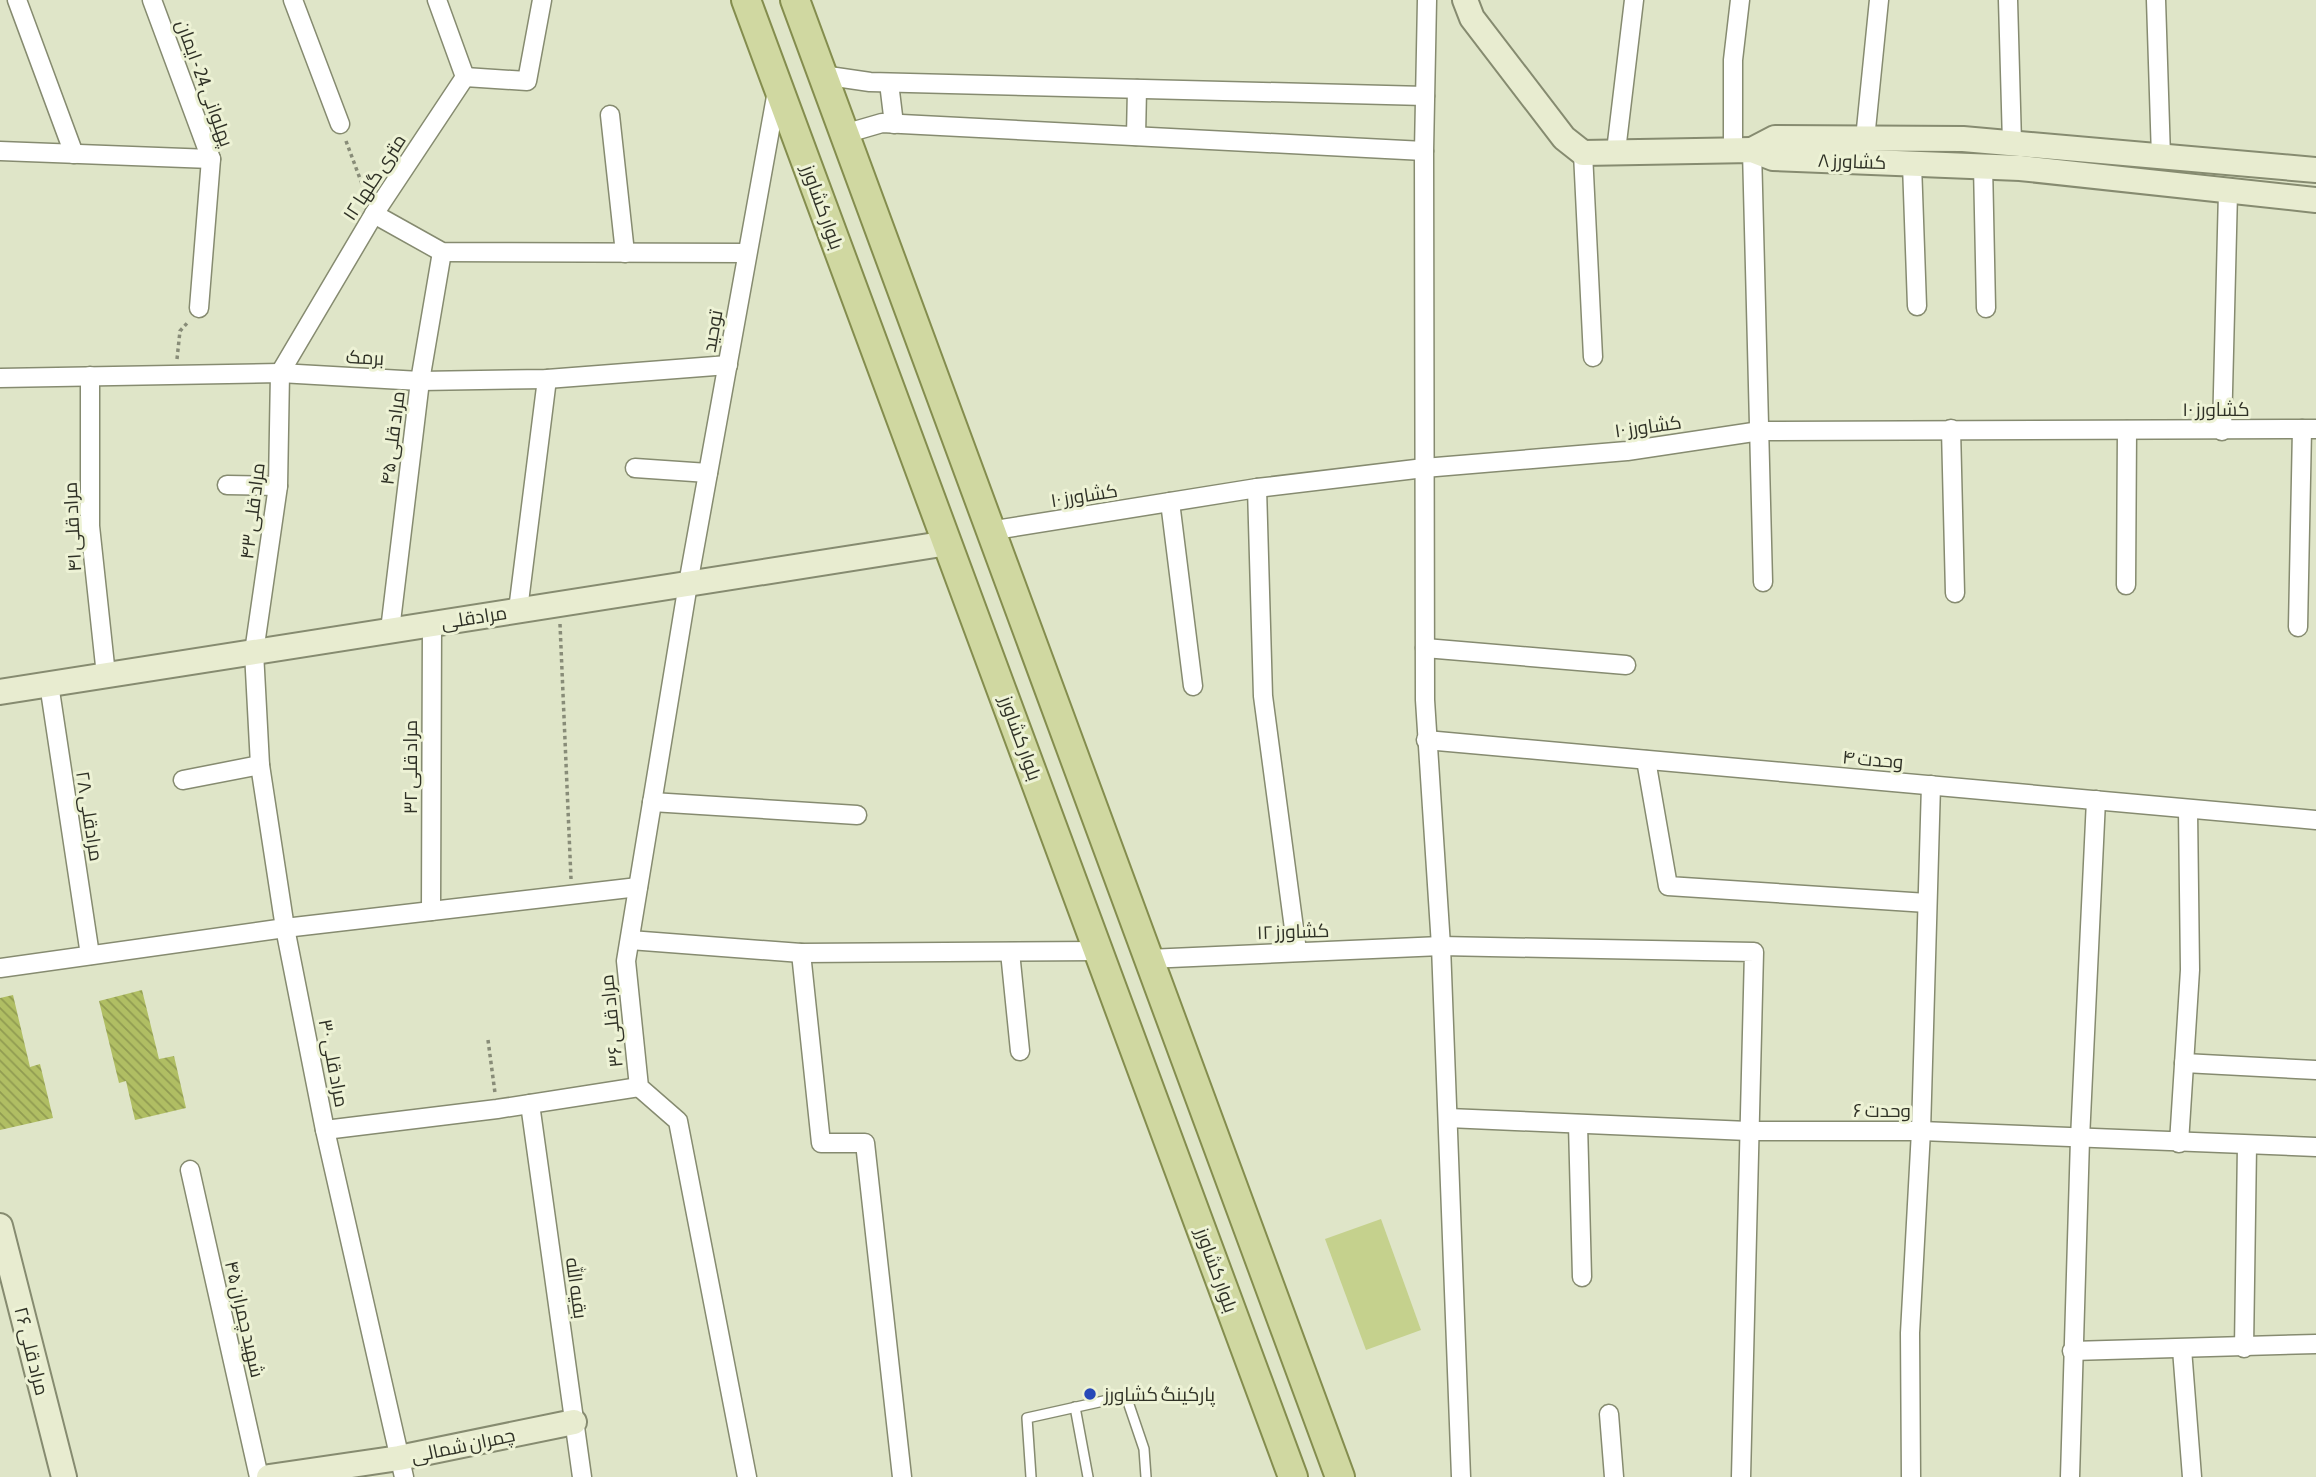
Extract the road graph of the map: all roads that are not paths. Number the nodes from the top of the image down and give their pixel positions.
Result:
1 (17, 0) edge
2 (152, 0) edge
3 (293, 0) edge
4 (437, 0) edge
5 (542, 0) edge
6 (746, 0) edge
7 (795, 0) edge
8 (1427, 0) edge
9 (1465, 0) edge
10 (1634, 0) edge
11 (1740, 0) edge
12 (1879, 0) edge
13 (2008, 0) edge
14 (2156, 0) edge
15 (822, 75) junction
16 (465, 76) junction
17 (889, 83) junction
18 (778, 85) junction
19 (1137, 89) junction
20 (1425, 96) junction
21 (610, 115) dead end
22 (340, 124) road end
23 (894, 124) junction
24 (844, 134) junction
25 (1136, 136) junction
26 (2012, 143) junction
27 (1864, 150) junction
28 (0, 151) edge
29 (1424, 151) junction
30 (1616, 151) junction
31 (1742, 151) junction
32 (1583, 153) junction
33 (74, 154) junction
34 (2161, 157) junction
35 (211, 159) junction
36 (1912, 164) junction
37 (1983, 165) junction
38 (2316, 170) edge
39 (2228, 192) junction
40 (2316, 200) edge
41 (374, 214) junction
42 (442, 252) junction
43 (625, 253) junction
44 (747, 253) junction
45 (1917, 306) dead end
46 (200, 308) road end
47 (1986, 308) dead end
48 (1593, 357) dead end
49 (727, 365) junction
50 (280, 373) junction
51 (90, 376) junction
52 (0, 378) edge
53 (547, 379) junction
54 (420, 381) junction
55 (1951, 429) junction
56 (2309, 429) edge
57 (2127, 430) junction
58 (1759, 431) junction
59 (2222, 431) junction
60 (635, 468) dead end
61 (1424, 468) junction
62 (708, 473) junction
63 (227, 485) dead end
64 (278, 486) junction
65 (1257, 488) junction
66 (1170, 502) junction
67 (989, 531) junction
68 (948, 542) junction
69 (1763, 582) dead end
70 (688, 584) junction
71 (2126, 585) dead end
72 (1955, 593) dead end
73 (519, 610) junction
74 (432, 624) junction
75 (2298, 627) dead end
76 (390, 630) junction
77 (1425, 648) junction
78 (254, 652) junction
79 (1626, 665) dead end
80 (106, 675) junction
81 (49, 684) junction
82 (1193, 686) dead end
83 (0, 692) edge
84 (1066, 738) junction
85 (1426, 740) junction
86 (1027, 753) junction
87 (1646, 760) junction
88 (260, 765) junction
89 (183, 780) dead end
90 (1931, 785) junction
91 (2096, 800) junction
92 (652, 802) junction
93 (2188, 810) junction
94 (857, 815) dead end
95 (2316, 820) edge
96 (638, 887) junction
97 (1927, 903) junction
98 (431, 911) junction
99 (285, 928) junction
100 (630, 940) junction
101 (1441, 946) junction
102 (1099, 951) junction
103 (1297, 951) junction
104 (1010, 952) junction
105 (801, 953) junction
106 (90, 955) junction
107 (1148, 959) junction
108 (0, 968) edge
109 (1020, 1051) dead end
110 (2184, 1063) junction
111 (2316, 1070) edge
112 (639, 1087) junction
113 (530, 1104) junction
114 (1448, 1118) junction
115 (1578, 1124) junction
116 (326, 1130) junction
117 (1748, 1131) junction
118 (1921, 1131) junction
119 (2080, 1139) junction
120 (2179, 1143) junction
121 (2247, 1145) junction
122 (2316, 1147) edge
123 (190, 1170) dead end
124 (0, 1226) edge
125 (1582, 1277) dead end
126 (2316, 1344) edge
127 (2244, 1348) junction
128 (2182, 1349) junction
129 (2071, 1351) junction
130 (1075, 1407) junction
131 (1609, 1414) dead end
132 (574, 1422) junction
133 (401, 1467) edge
134 (64, 1477) edge
135 (259, 1477) edge
136 (269, 1477) edge
137 (582, 1477) edge
138 (747, 1477) edge
139 (902, 1477) edge
140 (1031, 1477) edge
141 (1088, 1477) edge
142 (1146, 1477) edge
143 (1293, 1477) edge
144 (1340, 1477) edge
145 (1461, 1477) edge
146 (1614, 1477) edge
147 (1741, 1477) edge
148 (1910, 1477) edge
149 (2070, 1477) edge
150 (2192, 1477) edge

1 - 33 street
2 - 35 street, پهلوانی 24 - ایمان
3 - 22 street
4 - 16 street
5 - 16 street
6 - 18 main road, بلوار کشاورز
7 - 15 main road
8 - 20 street
9 - 32 street
10 - 30 street
11 - 31 street
12 - 27 street
13 - 26 street
14 - 34 street
15 - 17 street
15 - 24 main road
16 - 41 street, ۱۲ متری گلها
17 - 19 street
17 - 23 street
18 - 44 street, توحید
18 - 68 main road, بلوار کشاورز
19 - 20 street
19 - 25 street
20 - 29 street
21 - 43 street
23 - 24 street
23 - 25 street
24 - 67 main road
25 - 29 street
26 - 27 street
26 - 34 street
27 - 31 street, کشاورز ۸
27 - 36 street, کشاورز ۸
28 - 33 street
29 - 61 street
30 - 31 street, کشاورز ۸
30 - 32 street, کشاورز ۸
31 - 58 street
32 - 48 street
33 - 35 street
34 - 38 street
35 - 46 street, پهلوانی 24 - ایمان
36 - 37 street, کشاورز ۸
36 - 45 street
37 - 39 street, کشاورز ۸
37 - 47 street
39 - 40 street, کشاورز ۸
39 - 59 street
41 - 42 street
41 - 50 street, ۱۲ متری گلها
42 - 43 street
42 - 54 street, مراد قلی ۴۵
43 - 44 street
44 - 49 street, توحید
49 - 53 street, برمک
49 - 62 street, توحید
50 - 51 street, برمک
50 - 54 street, برمک
50 - 64 street, مراد قلی ۴۳
51 - 52 street, برمک
51 - 80 street, مراد قلی ۴۱
53 - 54 street, برمک
53 - 73 street
54 - 76 street, مراد قلی ۴۵
55 - 57 street, کشاورز ۱۰
55 - 58 street, کشاورز ۱۰
55 - 72 street
56 - 59 street, کشاورز ۱۰
56 - 75 street
57 - 59 street, کشاورز ۱۰
57 - 71 street
58 - 61 street, کشاورز ۱۰
58 - 69 street
60 - 62 street
61 - 65 street, کشاورز ۱۰
61 - 77 street
62 - 70 street, توحید
63 - 64 street
64 - 78 street, مراد قلی ۴۳
65 - 66 street, کشاورز ۱۰
65 - 103 street
66 - 67 street, کشاورز ۱۰
66 - 82 street
67 - 84 main road
68 - 70 street, مرادقلی
68 - 86 main road, بلوار کشاورز
70 - 73 street, مرادقلی
70 - 92 street, مراد قلی ۳۶
73 - 74 street, مرادقلی
74 - 76 street, مرادقلی
74 - 98 street, مراد قلی ۳۲
76 - 78 street, مرادقلی
77 - 79 street
77 - 85 street
78 - 80 street, مرادقلی
78 - 88 street, مراد قلی ۳۰
80 - 81 street, مرادقلی
81 - 83 street, مرادقلی
81 - 106 street, مرادقلی ۲۸
84 - 86 main road
84 - 107 main road
85 - 87 street, وحدت ۴
85 - 101 street
86 - 102 main road, بلوار کشاورز
87 - 90 street, وحدت ۴
87 - 97 street
88 - 89 street
88 - 99 street, مراد قلی ۳۰
90 - 91 street, وحدت ۴
90 - 97 street
91 - 93 street, وحدت ۴
91 - 119 street
92 - 94 street
92 - 96 street, مراد قلی ۳۶
93 - 95 street, وحدت ۴
93 - 110 street
96 - 98 street
96 - 100 street, مراد قلی ۳۶
97 - 118 street
98 - 99 street
99 - 106 street
99 - 116 street, مراد قلی ۳۰
100 - 105 street
100 - 112 street, مراد قلی ۳۶
101 - 103 street, کشاورز ۱۲
101 - 114 street
101 - 117 street, کشاورز ۱۲
102 - 104 street
102 - 143 main road, بلوار کشاورز
103 - 107 street, کشاورز ۱۲
104 - 105 street
104 - 109 street
105 - 139 street
106 - 108 street
107 - 144 main road
110 - 111 street
110 - 120 street
112 - 113 street
112 - 138 street, مراد قلی ۳۶
113 - 116 street
113 - 132 street, بقیه الله
114 - 115 street, وحدت ۶
114 - 145 street
115 - 117 street, وحدت ۶
115 - 125 street
116 - 133 street, مراد قلی ۳۰
117 - 118 street, وحدت ۶
117 - 147 street
118 - 119 street, وحدت ۶
118 - 148 street
119 - 120 street, وحدت ۶
119 - 129 street
120 - 121 street, وحدت ۶
121 - 122 street, وحدت ۶
121 - 127 street
123 - 135 street, شهید چمران ۴۵
124 - 134 street, مراد قلی ۲۶
126 - 127 street
127 - 128 street
128 - 129 street
128 - 150 street
129 - 149 street
130 - 140 lane
130 - 141 lane
130 - 142 lane
131 - 146 street
132 - 133 street, چمران شمالی
132 - 137 street, بقیه الله
133 - 136 street, چمران شمالی

